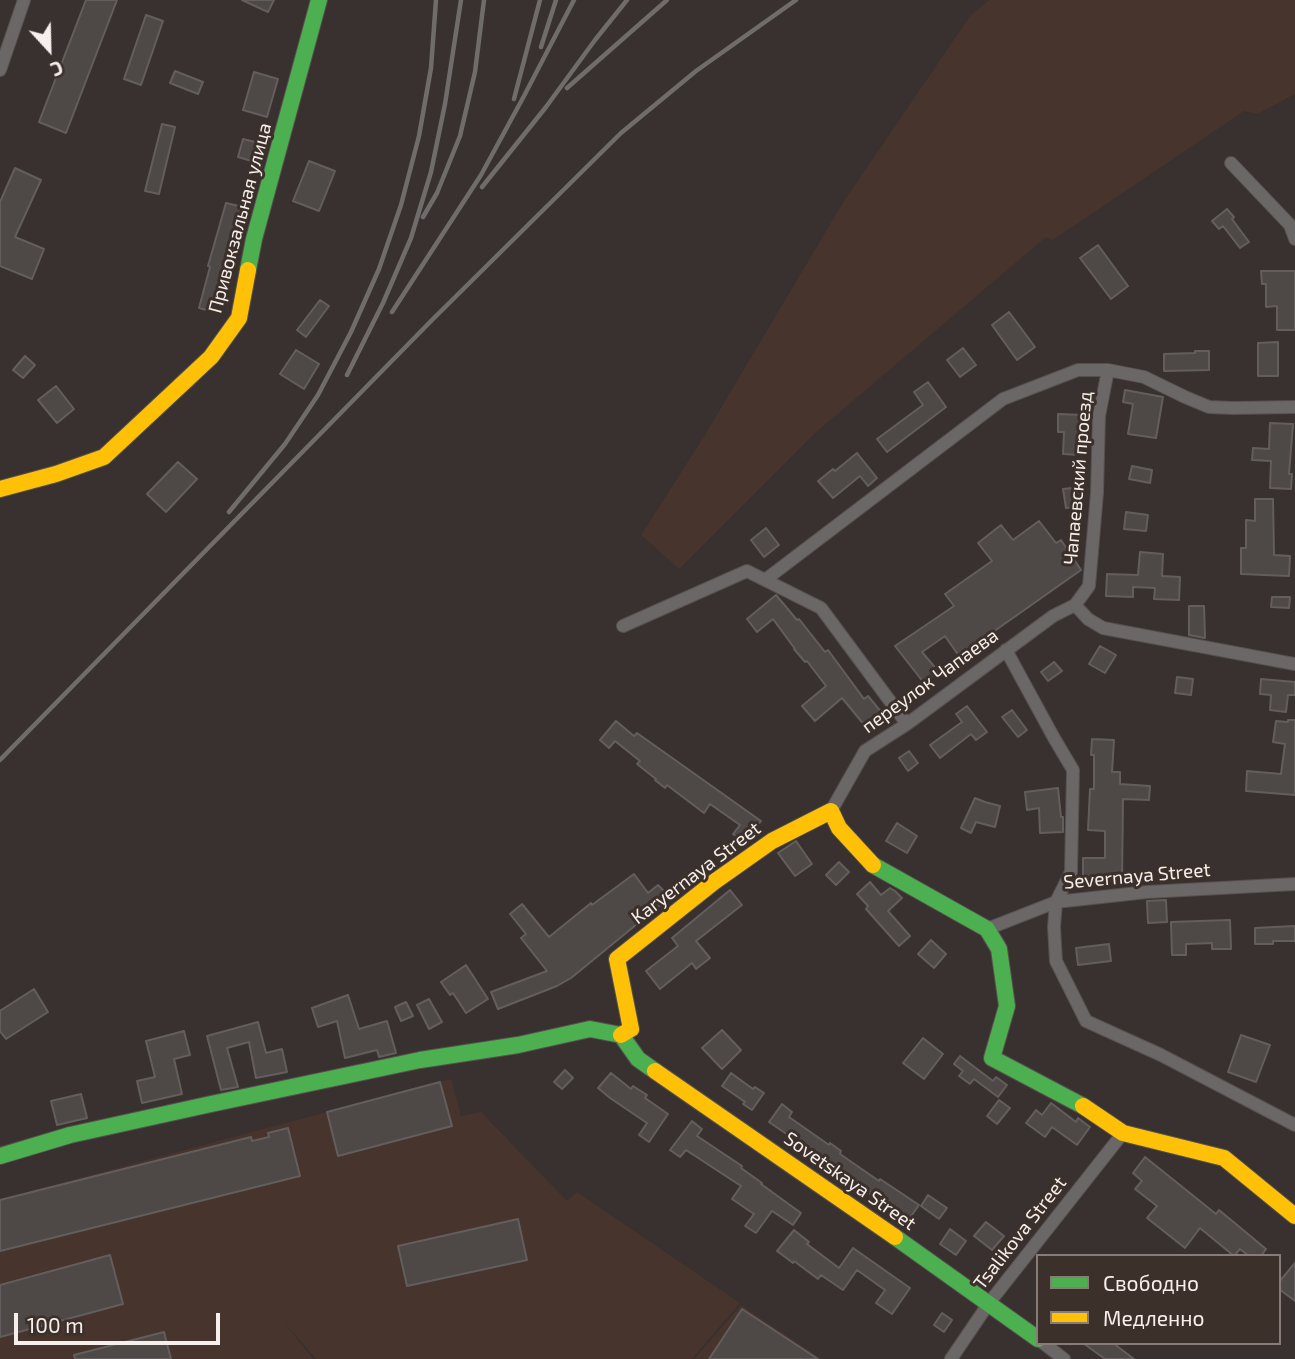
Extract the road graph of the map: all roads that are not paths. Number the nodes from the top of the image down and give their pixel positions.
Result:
1 (24, 0) edge
2 (319, 0) edge
3 (0, 70) edge
4 (1231, 163) dead end
5 (1295, 239) edge
6 (1108, 370) junction
7 (1295, 408) edge
8 (0, 489) edge
9 (765, 580) junction
10 (1075, 605) junction
11 (622, 626) dead end
12 (1006, 650) junction
13 (1295, 664) edge
14 (907, 724) junction
15 (831, 811) junction
16 (1295, 884) edge
17 (1056, 902) junction
18 (987, 929) junction
19 (621, 1035) junction
20 (1295, 1125) edge
21 (1123, 1133) junction
22 (0, 1156) edge
23 (1295, 1216) edge
24 (989, 1303) junction
25 (1036, 1338) edge
26 (1046, 1345) edge
27 (951, 1359) edge
28 (1064, 1359) edge

1 - 3 street
2 - 8 street, Привокзальная улица
4 - 5 street
6 - 7 street
6 - 9 street
6 - 10 street, Чапаевский проезд
9 - 11 street
9 - 14 street
10 - 12 street, переулок Чапаева
10 - 13 street
12 - 14 street, переулок Чапаева
12 - 17 street
14 - 15 street, переулок Чапаева
15 - 18 street
15 - 19 street, Karyernaya Street
16 - 17 street, Severnaya Street
17 - 18 street, Severnaya Street
17 - 20 street
18 - 21 street
19 - 22 street
19 - 24 street, Sovetskaya Street
21 - 23 street
21 - 24 street, Tsalikova Street
24 - 25 street, Sovetskaya Street
24 - 27 street, Tsalikova Street
26 - 28 street

